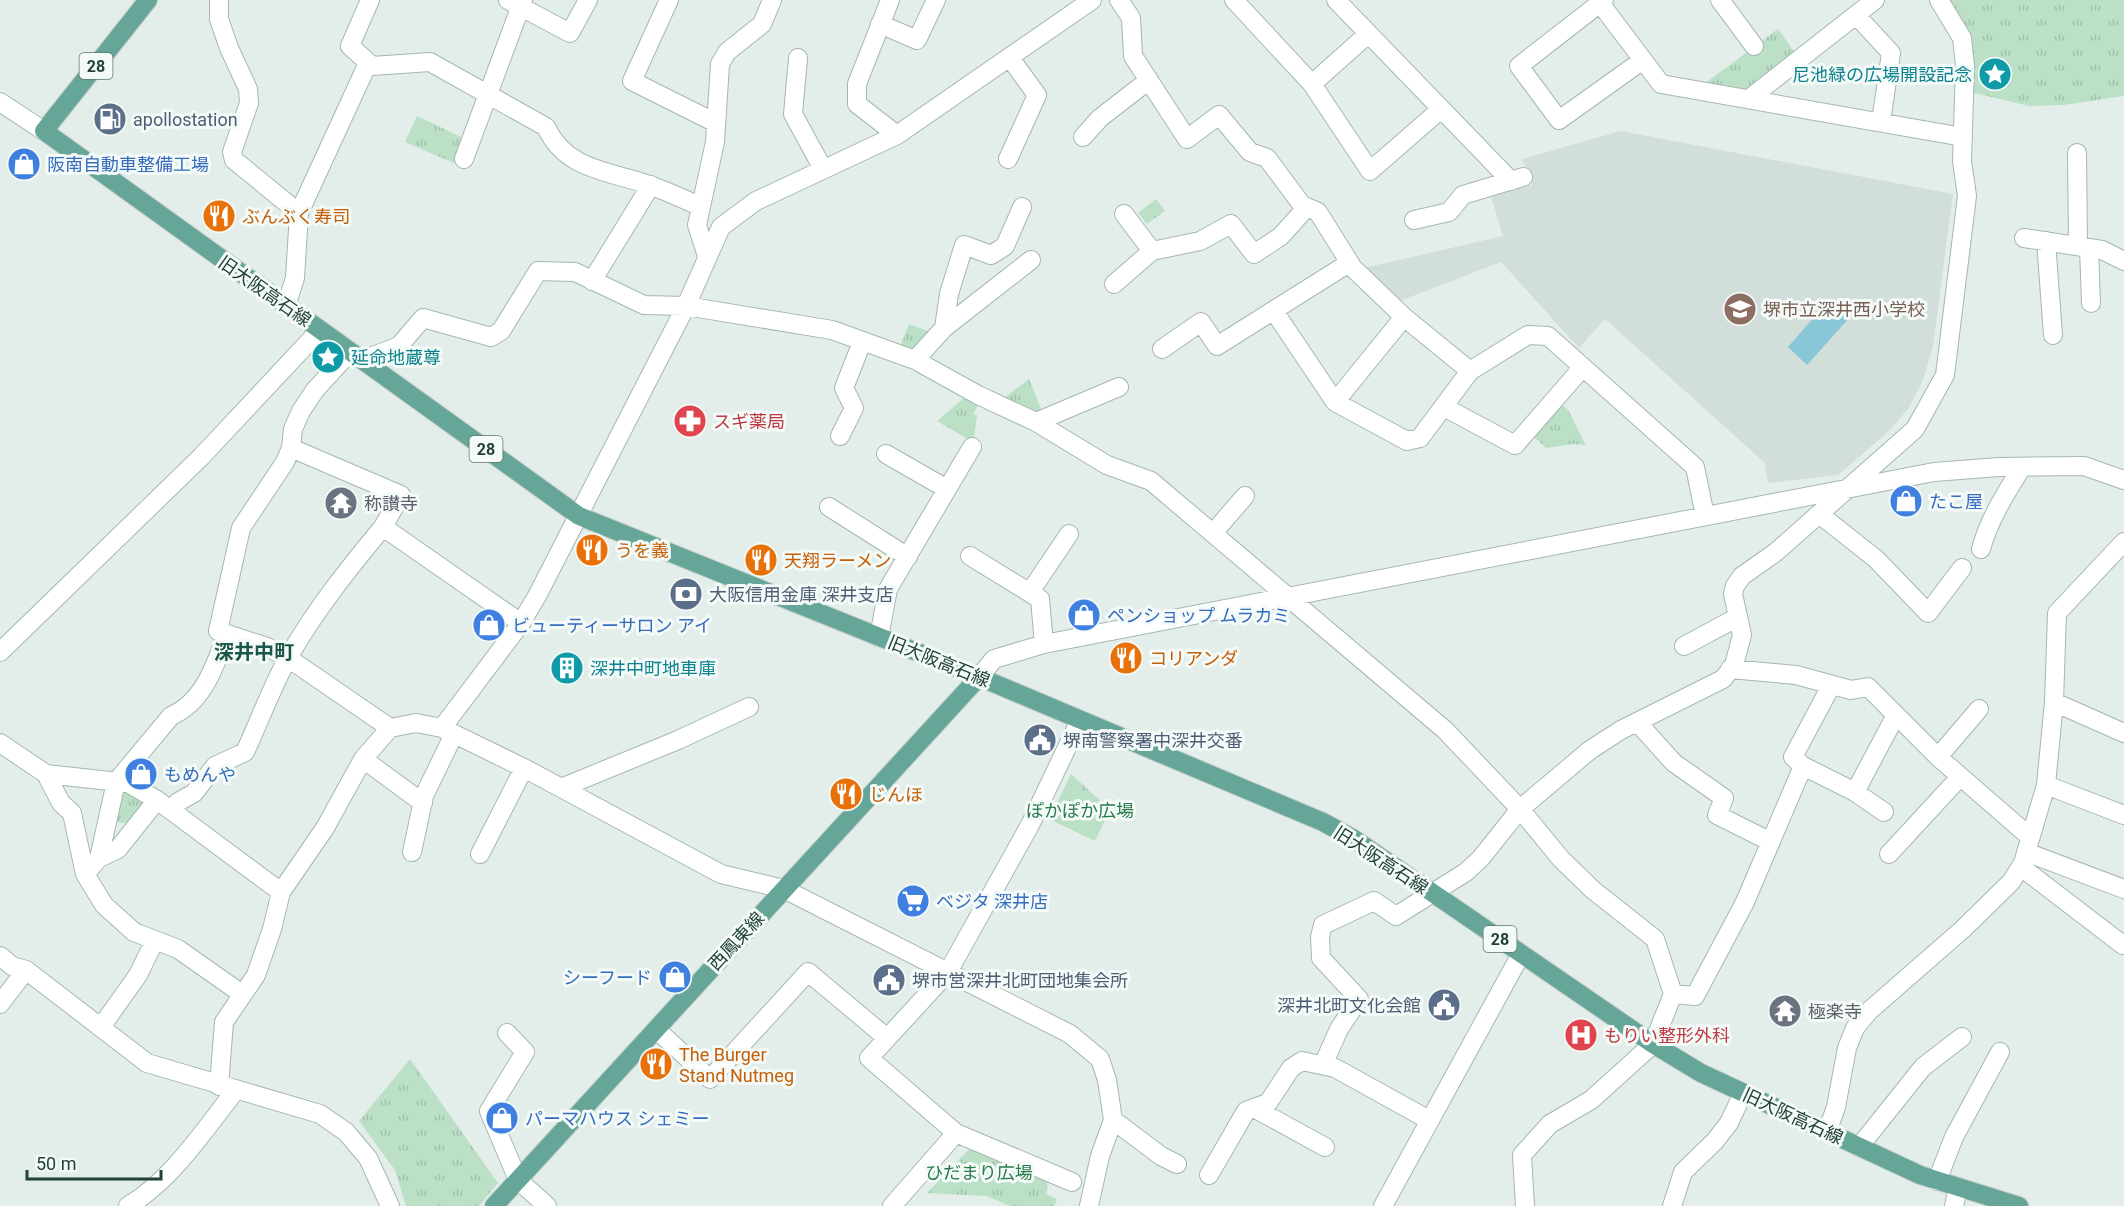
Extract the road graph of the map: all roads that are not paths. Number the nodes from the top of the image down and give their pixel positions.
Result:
1 (148, 0) edge
2 (219, 0) edge
3 (370, 0) edge
4 (588, 0) edge
5 (669, 0) edge
6 (772, 0) edge
7 (890, 0) edge
8 (936, 0) edge
9 (1092, 0) edge
10 (1119, 0) edge
11 (1234, 0) edge
12 (1336, 0) edge
13 (1720, 0) edge
14 (1875, 0) edge
15 (1939, 0) edge
16 (1602, 1) edge
17 (517, 2) edge
18 (1856, 15) junction
19 (880, 24) junction
20 (1368, 34) junction
21 (1754, 46) dead end
22 (798, 58) dead end
23 (1010, 58) junction
24 (1643, 60) junction
25 (368, 63) junction
26 (1149, 80) junction
27 (1312, 84) junction
28 (488, 96) junction
29 (1750, 98) junction
30 (0, 102) edge
31 (1440, 110) junction
32 (1881, 122) junction
33 (716, 123) junction
34 (44, 131) junction
35 (897, 135) junction
36 (1083, 137) dead end
37 (1963, 137) junction
38 (2077, 153) dead end
39 (464, 159) dead end
40 (1008, 159) dead end
41 (823, 170) junction
42 (651, 185) junction
43 (699, 206) junction
44 (1022, 207) dead end
45 (1307, 207) junction
46 (299, 213) junction
47 (1124, 214) dead end
48 (1414, 220) dead end
49 (2024, 238) dead end
50 (2046, 242) junction
51 (2084, 247) junction
52 (1152, 251) junction
53 (707, 256) junction
54 (1031, 260) dead end
55 (2124, 261) edge
56 (1349, 263) junction
57 (592, 281) junction
58 (1114, 284) dead end
59 (2091, 303) dead end
60 (286, 306) junction
61 (686, 306) junction
62 (1274, 311) junction
63 (1404, 317) junction
64 (944, 328) junction
65 (320, 330) junction
66 (2053, 335) dead end
67 (862, 342) junction
68 (1162, 349) dead end
69 (356, 356) junction
70 (915, 360) junction
71 (1582, 367) junction
72 (1470, 371) junction
73 (1119, 387) dead end
74 (1335, 402) junction
75 (1444, 407) junction
76 (1036, 422) junction
77 (840, 436) dead end
78 (972, 447) dead end
79 (291, 448) junction
80 (886, 454) dead end
81 (2022, 467) junction
82 (2124, 480) edge
83 (1847, 487) junction
84 (947, 489) junction
85 (1245, 496) dead end
86 (829, 507) dead end
87 (1819, 514) junction
88 (579, 516) junction
89 (1705, 516) junction
90 (383, 527) junction
91 (1214, 532) junction
92 (1069, 534) dead end
93 (2124, 542) edge
94 (1981, 549) dead end
95 (970, 556) dead end
96 (908, 557) junction
97 (1962, 568) dead end
98 (1030, 592) junction
99 (1289, 598) junction
100 (1738, 617) junction
101 (521, 622) junction
102 (227, 634) junction
103 (879, 637) junction
104 (1044, 644) junction
105 (1684, 646) dead end
106 (0, 651) edge
107 (288, 658) junction
108 (1730, 669) junction
109 (979, 677) junction
110 (1831, 686) junction
111 (2054, 702) junction
112 (749, 707) dead end
113 (1979, 709) dead end
114 (1896, 715) junction
115 (1080, 720) junction
116 (1637, 722) junction
117 (390, 728) junction
118 (448, 731) junction
119 (2124, 733) edge
120 (0, 743) edge
121 (1938, 758) junction
122 (363, 759) junction
123 (1803, 766) junction
124 (524, 768) junction
125 (46, 774) junction
126 (1960, 777) junction
127 (116, 782) junction
128 (2046, 785) junction
129 (561, 788) junction
130 (1855, 792) junction
131 (423, 803) junction
132 (165, 805) junction
133 (1520, 808) junction
134 (1884, 812) dead end
135 (2124, 815) edge
136 (1771, 842) junction
137 (412, 852) dead end
138 (2026, 852) junction
139 (480, 854) dead end
140 (1889, 854) dead end
141 (99, 858) junction
142 (85, 874) junction
143 (2124, 889) edge
144 (784, 890) junction
145 (281, 892) junction
146 (1431, 892) junction
147 (154, 942) junction
148 (2123, 945) edge
149 (1521, 954) junction
150 (0, 956) edge
151 (26, 970) junction
152 (948, 972) junction
153 (242, 994) junction
154 (1673, 994) junction
155 (0, 1004) edge
156 (101, 1027) junction
157 (656, 1029) junction
158 (507, 1033) dead end
159 (1962, 1037) dead end
160 (887, 1038) junction
161 (1653, 1044) junction
162 (2000, 1052) dead end
163 (1323, 1065) junction
164 (227, 1088) junction
165 (1743, 1093) junction
166 (1254, 1108) junction
167 (1113, 1120) junction
168 (1429, 1120) junction
169 (1827, 1132) junction
170 (956, 1133) junction
171 (1325, 1147) dead end
172 (1859, 1147) junction
173 (1177, 1164) dead end
174 (1209, 1175) dead end
175 (518, 1180) junction
176 (1937, 1180) junction
177 (1072, 1182) dead end
178 (1958, 1187) junction
179 (1095, 1204) edge
180 (128, 1206) edge
181 (390, 1206) edge
182 (494, 1206) edge
183 (547, 1206) edge
184 (892, 1206) edge
185 (1383, 1206) edge
186 (1525, 1206) edge
187 (1672, 1206) edge
188 (1954, 1206) edge
189 (2019, 1206) edge

1 - 34 main road, 28
2 - 46 street
3 - 25 street
4 - 17 street
5 - 33 street
6 - 33 street
7 - 19 street
8 - 19 street
9 - 23 street
10 - 26 street
11 - 27 street
12 - 20 street
13 - 21 street
14 - 18 street
15 - 37 street
16 - 24 street
16 - 24 street
17 - 28 street
18 - 29 street
18 - 32 street
19 - 35 street
20 - 27 street
20 - 31 street
22 - 41 street
23 - 35 street
23 - 40 street
24 - 29 street
25 - 28 street
25 - 46 street
26 - 36 street
26 - 45 street
27 - 31 street
28 - 39 street
28 - 42 street
29 - 32 street
30 - 34 street
31 - 48 street
32 - 37 street
33 - 43 street
34 - 60 main road, 旧大阪高石線 / 28
35 - 41 street
37 - 83 street
38 - 51 street
41 - 53 street
42 - 43 street
42 - 57 street
43 - 53 street
44 - 64 street
45 - 52 street
45 - 56 street
46 - 60 street
47 - 52 street
49 - 50 street
50 - 51 street
50 - 66 street
51 - 55 street
51 - 59 street
52 - 58 street
53 - 61 street
54 - 64 street
56 - 62 street
56 - 63 street
57 - 61 street
57 - 69 street
60 - 65 main road, 旧大阪高石線 / 28
61 - 67 street
61 - 88 street
62 - 68 street
62 - 74 street
63 - 72 street
63 - 74 street
64 - 70 street
65 - 69 main road, 旧大阪高石線 / 28
65 - 106 street
67 - 70 street
67 - 77 street
69 - 79 street
69 - 88 main road, 旧大阪高石線 / 28
70 - 76 street
71 - 72 street
71 - 75 street
71 - 89 street
72 - 75 street
73 - 76 street
74 - 75 street
76 - 91 street
78 - 84 street
79 - 90 street
79 - 102 street
80 - 84 street
81 - 82 street
81 - 83 street
81 - 94 street
83 - 87 street
83 - 89 street
84 - 96 street
85 - 91 street
86 - 96 street
87 - 97 street
87 - 100 street
88 - 101 street
88 - 103 main road, 旧大阪高石線 / 28
89 - 99 street
90 - 101 street
90 - 107 street
91 - 99 street
92 - 98 street
93 - 111 street
95 - 98 street
96 - 103 street
98 - 104 street
99 - 104 street
99 - 133 street
100 - 105 street
100 - 108 street
101 - 118 street
102 - 107 street
102 - 127 street
103 - 109 main road, 旧大阪高石線 / 28
104 - 109 street
107 - 117 street
107 - 132 street
108 - 110 street
108 - 116 street
109 - 115 main road, 旧大阪高石線 / 28
109 - 144 main road, 西鳳東線
110 - 114 street
110 - 123 street
111 - 119 street
111 - 128 street
112 - 129 street
113 - 121 street
114 - 121 street
114 - 130 street
115 - 146 main road, 旧大阪高石線 / 28
115 - 152 street
116 - 133 street
116 - 136 street
117 - 118 street
117 - 122 street
118 - 124 street
118 - 131 street
120 - 125 street
121 - 126 street
122 - 131 street
122 - 145 street
123 - 130 street
123 - 136 street
124 - 129 street
124 - 139 street
125 - 127 street
125 - 142 street
126 - 138 street
126 - 140 street
127 - 132 street
127 - 141 street
128 - 135 street
128 - 138 street
129 - 144 street
130 - 134 street
131 - 137 street
132 - 141 street
132 - 145 street
133 - 146 street
133 - 154 street
136 - 154 street
138 - 143 street
138 - 148 street
138 - 169 street
141 - 142 street
142 - 147 street
144 - 152 street
144 - 157 main road, 西鳳東線
145 - 153 street
146 - 149 main road, 旧大阪高石線 / 28
146 - 163 street
147 - 153 street
147 - 156 street
149 - 161 main road, 旧大阪高石線 / 28
149 - 168 street
150 - 151 street
151 - 155 street
151 - 156 street
152 - 160 street
152 - 167 street
153 - 164 street
154 - 161 street
156 - 164 street
157 - 160 street
157 - 175 main road, 西鳳東線
158 - 175 street
159 - 172 street
160 - 170 street
161 - 165 main road, 旧大阪高石線 / 28
161 - 186 street
162 - 176 street
163 - 166 street
163 - 168 street
164 - 180 street
164 - 181 street
165 - 169 main road, 旧大阪高石線 / 28
165 - 187 street
166 - 171 street
166 - 174 street
167 - 173 street
167 - 179 street
168 - 185 street
169 - 172 main road, 旧大阪高石線 / 28
170 - 177 street
170 - 184 street
172 - 176 main road, 旧大阪高石線 / 28
175 - 182 main road, 西鳳東線
175 - 183 street
176 - 178 main road, 旧大阪高石線 / 28
178 - 188 street
178 - 189 main road, 旧大阪高石線 / 28

